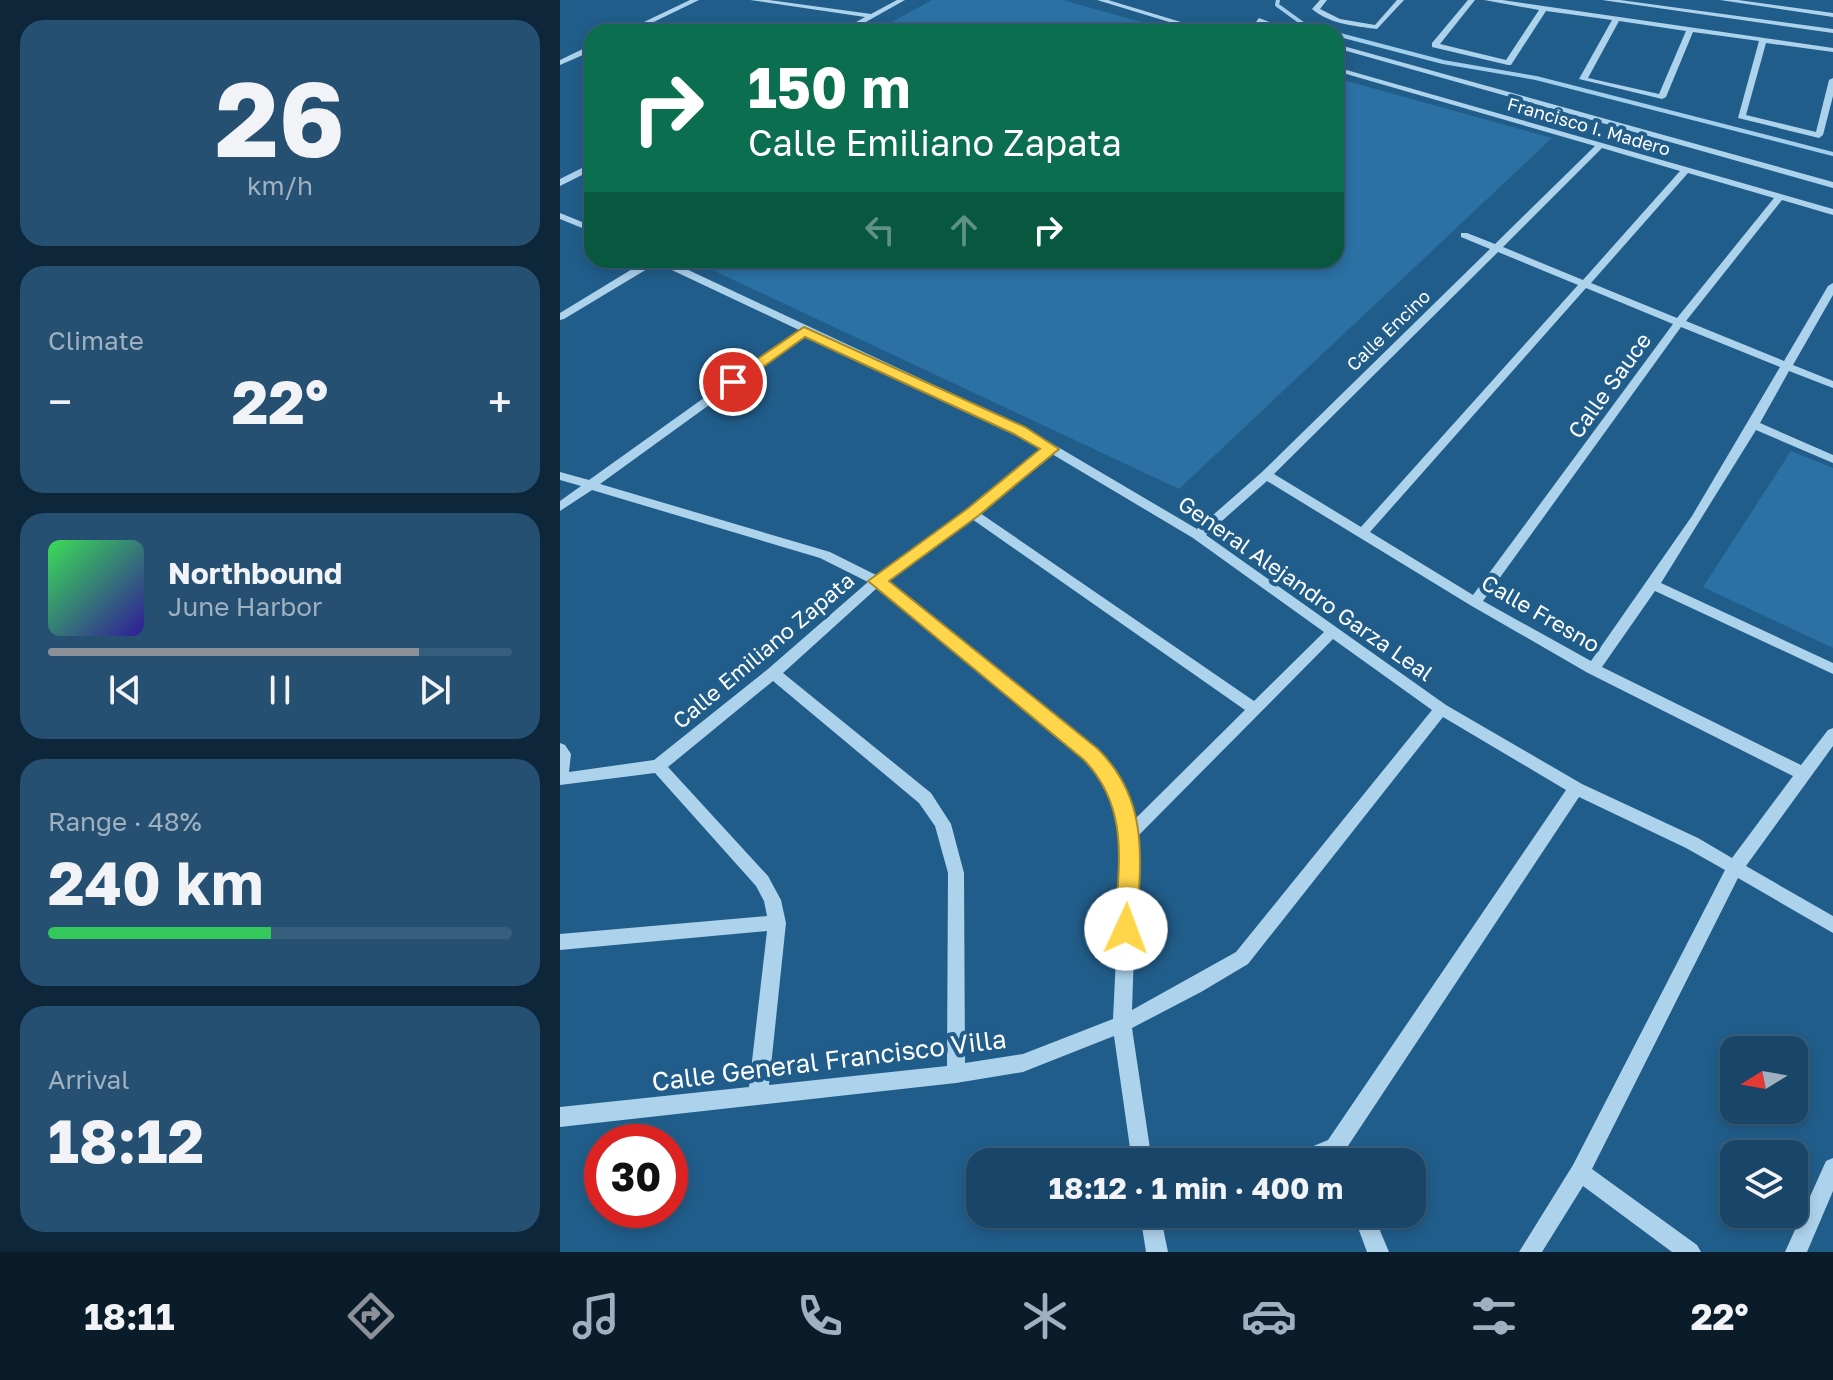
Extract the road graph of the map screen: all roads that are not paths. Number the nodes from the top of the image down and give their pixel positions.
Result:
1 (696, 0) edge
2 (753, 0) edge
3 (902, 0) edge
4 (1324, 0) edge
5 (1401, 0) edge
6 (1472, 0) edge
7 (1487, 0) edge
8 (1576, 0) edge
9 (1604, 0) edge
10 (1723, 0) edge
11 (1107, 1) edge
12 (1544, 8) junction
13 (1572, 12) junction
14 (1599, 15) junction
15 (1833, 15) edge
16 (872, 16) junction
17 (1617, 18) junction
18 (1259, 20) dead end
19 (644, 24) edge
20 (858, 24) edge
21 (1183, 24) edge
22 (1269, 24) edge
23 (1691, 29) junction
24 (1833, 31) edge
25 (1763, 39) junction
26 (1344, 48) edge
27 (1833, 50) edge
28 (584, 52) edge
29 (560, 56) edge
30 (572, 58) junction
31 (584, 60) edge
32 (560, 63) edge
33 (1344, 71) edge
34 (1833, 80) edge
35 (1599, 147) junction
36 (584, 170) edge
37 (1685, 171) junction
38 (560, 183) edge
39 (1833, 185) edge
40 (1780, 196) junction
41 (1833, 212) edge
42 (560, 216) edge
43 (584, 226) edge
44 (1464, 235) dead end
45 (1497, 248) junction
46 (643, 268) edge
47 (674, 268) edge
48 (1583, 284) junction
49 (1833, 286) edge
50 (560, 317) edge
51 (1679, 323) junction
52 (804, 331) junction
53 (1784, 366) junction
54 (1833, 385) edge
55 (1754, 425) junction
56 (1051, 449) junction
57 (1833, 459) edge
58 (1266, 475) junction
59 (560, 476) edge
60 (591, 485) junction
61 (560, 507) edge
62 (972, 513) junction
63 (1363, 532) junction
64 (1198, 535) junction
65 (877, 581) junction
66 (1654, 585) junction
67 (1475, 602) junction
68 (1332, 632) junction
69 (1593, 669) junction
70 (1833, 669) edge
71 (773, 673) junction
72 (1441, 709) junction
73 (1256, 710) junction
74 (1833, 734) edge
75 (560, 749) edge
76 (658, 766) junction
77 (1802, 773) junction
78 (560, 778) edge
79 (1576, 788) junction
80 (1130, 834) junction
81 (1734, 869) junction
82 (777, 923) junction
83 (1833, 925) edge
84 (560, 942) edge
85 (1122, 1024) junction
86 (956, 1074) junction
87 (758, 1096) junction
88 (560, 1117) edge
89 (1140, 1148) edge
90 (1342, 1148) edge
91 (1833, 1168) edge
92 (1580, 1172) junction
93 (1152, 1228) edge
94 (1369, 1228) edge
95 (1157, 1252) edge
96 (1378, 1252) edge
97 (1530, 1252) edge
98 (1690, 1252) edge
99 (1796, 1252) edge

1 - 19 street
2 - 16 street
3 - 16 street
4 - 5 street
6 - 12 street
7 - 12 street
8 - 13 street
9 - 14 street
9 - 24 street
10 - 15 street
11 - 21 street
12 - 13 street
13 - 14 street
14 - 17 street
16 - 20 street
17 - 23 street
17 - 23 street
18 - 22 street
23 - 25 street
25 - 27 street
25 - 34 street
26 - 39 street
28 - 30 street
29 - 30 street
30 - 31 street
30 - 32 street
33 - 35 street, Francisco I. Madero
35 - 37 street, Francisco I. Madero
35 - 45 street, Calle Encino
36 - 38 street
37 - 40 street, Francisco I. Madero
37 - 48 street
40 - 41 street, Francisco I. Madero
40 - 51 street, Calle Sauce
42 - 43 street
44 - 45 street
45 - 48 street
45 - 58 street, Calle Encino
46 - 50 street
47 - 52 street, General Alejandro Garza Leal
48 - 51 street
48 - 63 street
49 - 53 street
51 - 53 street
51 - 67 street, Calle Sauce
52 - 56 street, General Alejandro Garza Leal
52 - 60 street
53 - 54 street
53 - 55 street
55 - 57 street
55 - 66 street
56 - 62 street, Calle Emiliano Zapata
56 - 64 street, General Alejandro Garza Leal
58 - 63 street, Calle Fresno
58 - 64 street, Calle Encino
59 - 60 street
60 - 61 street
60 - 65 street
62 - 65 street, Calle Emiliano Zapata
62 - 73 street
63 - 67 street, Calle Fresno
64 - 68 street, General Alejandro Garza Leal
65 - 71 street, Calle Emiliano Zapata
65 - 80 street
66 - 69 street
66 - 70 street
67 - 69 street, Calle Fresno
68 - 72 street, General Alejandro Garza Leal
68 - 73 street
69 - 77 street, Calle Fresno
71 - 76 street, Calle Emiliano Zapata
71 - 86 street
72 - 79 street, General Alejandro Garza Leal
72 - 85 street, Calle General Francisco Villa
73 - 80 street
74 - 77 street
75 - 78 street
76 - 78 street
76 - 82 street
77 - 81 street
79 - 81 street, General Alejandro Garza Leal
79 - 90 street
80 - 85 street
81 - 83 street, General Alejandro Garza Leal
81 - 92 street
82 - 84 street
82 - 87 street
85 - 86 street, Calle General Francisco Villa
85 - 89 street
86 - 87 street, Calle General Francisco Villa
87 - 88 street, Calle General Francisco Villa
91 - 99 street
92 - 97 street
92 - 98 street
93 - 95 street
94 - 96 street

